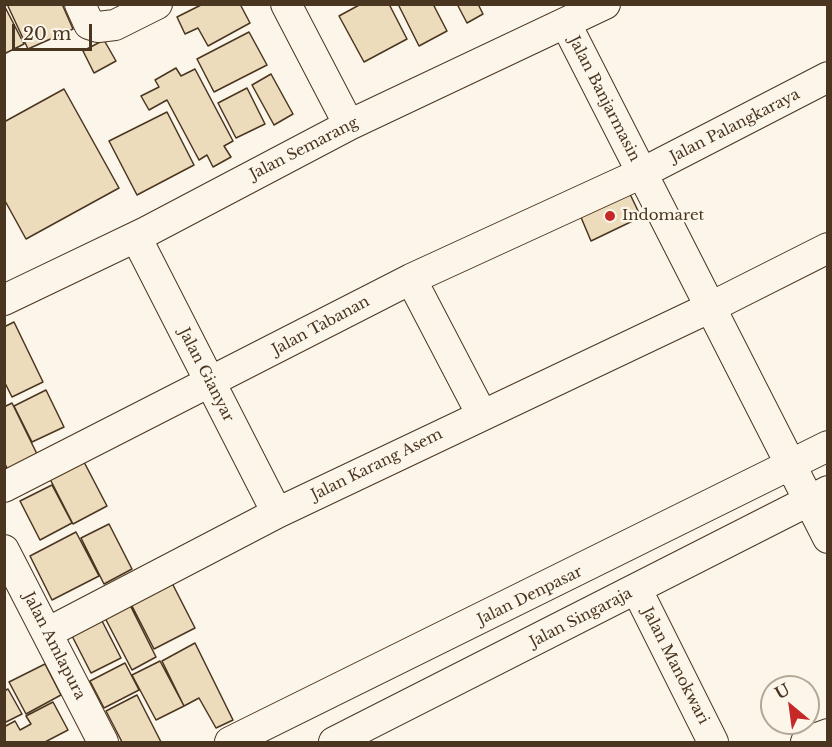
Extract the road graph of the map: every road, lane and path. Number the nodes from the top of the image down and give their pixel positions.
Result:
1 (80, 4) edge
2 (157, 4) edge
3 (286, 4) edge
4 (605, 4) edge
5 (566, 24) junction
6 (828, 77) edge
7 (349, 125) junction
8 (642, 173) junction
9 (135, 237) junction
10 (828, 248) edge
11 (411, 279) junction
12 (4, 300) edge
13 (711, 307) junction
14 (210, 384) junction
15 (482, 415) junction
16 (828, 446) edge
17 (805, 485) edge
18 (4, 488) edge
19 (277, 513) junction
20 (828, 538) edge
21 (4, 550) edge
22 (637, 590) junction
23 (47, 633) junction
24 (828, 735) edge
25 (702, 739) edge
26 (103, 742) edge
27 (230, 742) edge
28 (334, 742) edge
29 (807, 742) edge

1 - 2 street
3 - 7 street
4 - 5 street, Jalan Semarang
5 - 7 street, Jalan Semarang
5 - 8 street, Jalan Banjarmasin
6 - 8 street, Jalan Palangkaraya
7 - 9 street, Jalan Semarang
8 - 11 street, Jalan Tabanan
8 - 13 street, Jalan Banjarmasin
9 - 12 street, Jalan Semarang
9 - 14 street, Jalan Gianyar
10 - 13 street, Jalan Karang Asem
11 - 14 street, Jalan Tabanan
11 - 15 street
13 - 15 street, Jalan Karang Asem
13 - 17 street, Jalan Banjarmasin
14 - 18 street, Jalan Tabanan
14 - 19 street, Jalan Gianyar
15 - 19 street, Jalan Karang Asem
16 - 17 street, Jalan Denpasar
17 - 20 street, Jalan Banjarmasin
17 - 22 street, Jalan Singaraja
17 - 27 street, Jalan Denpasar
19 - 23 street, Jalan Karang Asem
21 - 23 street, Jalan Amlapura
22 - 25 street, Jalan Manokwari
22 - 28 street, Jalan Singaraja
23 - 26 street, Jalan Amlapura
24 - 29 street

